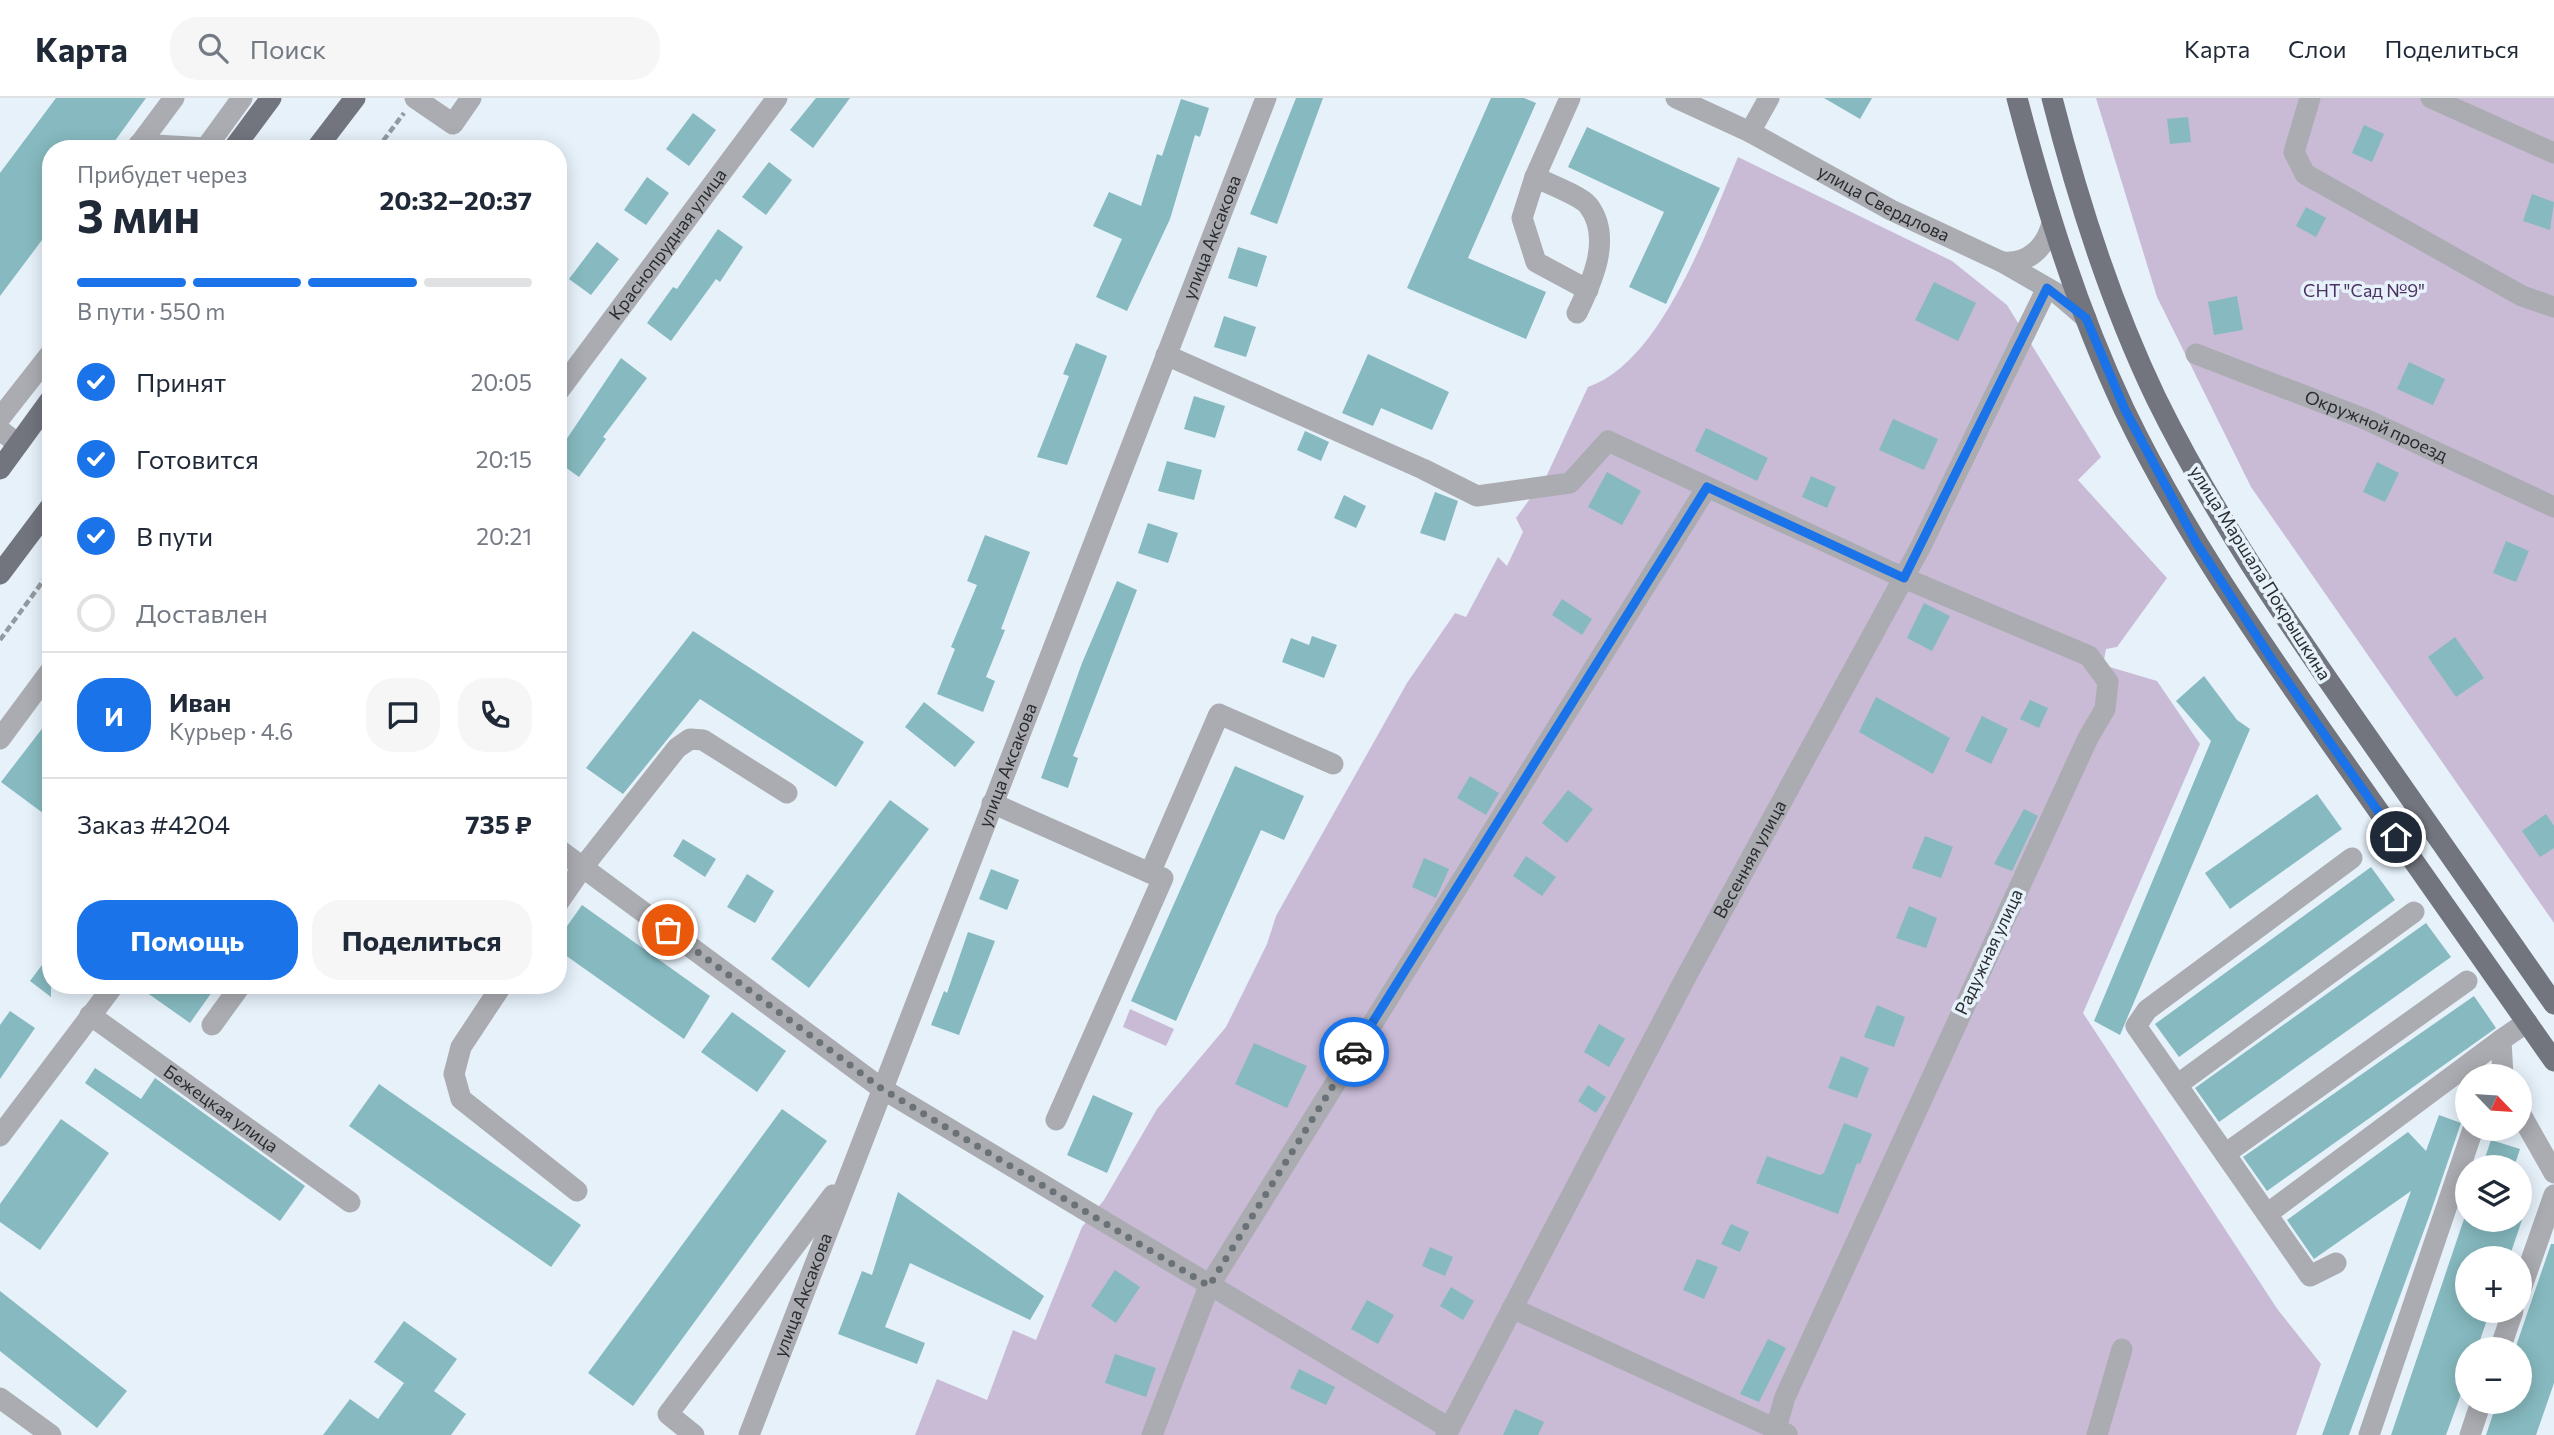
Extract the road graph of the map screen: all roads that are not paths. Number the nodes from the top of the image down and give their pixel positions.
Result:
1 (174, 98) edge
2 (242, 98) edge
3 (271, 98) edge
4 (355, 98) edge
5 (471, 98) edge
6 (777, 98) edge
7 (1266, 98) edge
8 (1570, 98) edge
9 (1676, 98) edge
10 (1769, 98) edge
11 (2017, 98) edge
12 (2052, 98) edge
13 (2311, 98) edge
14 (2431, 98) edge
15 (411, 103) edge
16 (1749, 132) junction
17 (142, 140) edge
18 (212, 140) edge
19 (240, 140) edge
20 (323, 140) edge
21 (2554, 153) edge
22 (1535, 177) junction
23 (2052, 223) junction
24 (2002, 262) junction
25 (2047, 288) junction
26 (1588, 290) junction
27 (2554, 307) edge
28 (1577, 313) dead end
29 (2086, 318) junction
30 (2196, 354) dead end
31 (1166, 355) junction
32 (42, 365) edge
33 (567, 380) edge
34 (42, 411) edge
35 (0, 418) edge
36 (0, 430) edge
37 (18, 444) junction
38 (0, 470) edge
39 (1707, 487) junction
40 (2554, 507) edge
41 (42, 518) edge
42 (0, 573) edge
43 (1904, 578) junction
44 (42, 682) edge
45 (0, 738) edge
46 (1333, 764) dead end
47 (787, 793) dead end
48 (992, 803) junction
49 (567, 855) edge
50 (2352, 858) dead end
51 (583, 867) junction
52 (1150, 873) junction
53 (567, 890) edge
54 (2414, 912) dead end
55 (2467, 981) dead end
56 (107, 994) edge
57 (234, 994) edge
58 (496, 994) edge
59 (2554, 1004) edge
60 (90, 1015) junction
61 (2527, 1022) junction
62 (212, 1025) dead end
63 (2501, 1040) junction
64 (2554, 1061) edge
65 (2502, 1064) edge
66 (2177, 1085) junction
67 (881, 1088) junction
68 (1056, 1119) dead end
69 (2532, 1135) edge
70 (0, 1136) edge
71 (2469, 1141) edge
72 (2225, 1154) junction
73 (849, 1173) junction
74 (2554, 1174) edge
75 (577, 1191) dead end
76 (2554, 1195) edge
77 (350, 1202) dead end
78 (2267, 1214) junction
79 (2532, 1258) edge
80 (2336, 1263) dead end
81 (1209, 1286) junction
82 (1512, 1308) junction
83 (2122, 1349) dead end
84 (0, 1398) edge
85 (2478, 1414) edge
86 (1448, 1432) edge
87 (1780, 1433) edge
88 (51, 1435) edge
89 (694, 1435) edge
90 (749, 1435) edge
91 (1152, 1435) edge
92 (2097, 1435) edge
93 (2370, 1435) edge
94 (2470, 1435) edge

1 - 17 street
2 - 18 street
3 - 19 main road
4 - 20 main road
5 - 15 street
6 - 33 street, Краснопрудная улица
7 - 31 street, улица Аксакова
8 - 22 street
9 - 16 street, улица Свердлова
10 - 16 street
11 - 23 main road, улица Маршала Покрышкина
12 - 59 main road, улица Маршала Покрышкина
13 - 27 street
14 - 21 street
16 - 24 street, улица Свердлова
22 - 26 street
22 - 26 street
23 - 24 street
23 - 29 main road, улица Маршала Покрышкина
24 - 25 street, улица Свердлова
25 - 29 street, улица Свердлова
25 - 43 street, Весенняя улица
26 - 28 street
29 - 61 main road, улица Маршала Покрышкина
30 - 40 street, Окружной проезд
31 - 39 street, Радужная улица
31 - 48 street, улица Аксакова
32 - 35 street
34 - 37 main road
36 - 37 street
37 - 38 main road
39 - 43 street, Радужная улица
39 - 81 street
41 - 42 main road
43 - 82 street, Весенняя улица
43 - 87 street, Радужная улица
44 - 45 street
46 - 52 street
47 - 51 street
48 - 52 street
48 - 67 street, улица Аксакова
49 - 51 street
50 - 66 street
51 - 53 street
51 - 67 street
52 - 68 street
54 - 66 street
55 - 72 street
56 - 60 street
57 - 62 street
58 - 75 street
60 - 70 street
60 - 77 street, Бежецкая улица
61 - 63 street
61 - 64 main road, улица Маршала Покрышкина
63 - 65 street
63 - 78 street
66 - 72 street
67 - 73 street, улица Аксакова
67 - 81 street
69 - 74 street
71 - 93 street
72 - 78 street
73 - 89 street
73 - 90 street, улица Аксакова
76 - 79 street
78 - 80 street
81 - 86 street
81 - 91 street
82 - 86 street, Весенняя улица
82 - 87 street
83 - 92 street
84 - 88 street
85 - 94 street

